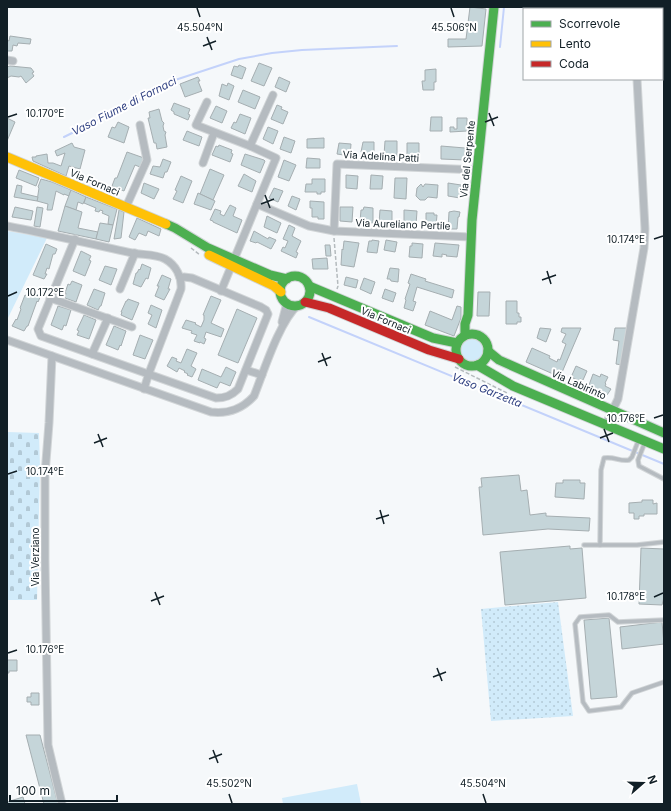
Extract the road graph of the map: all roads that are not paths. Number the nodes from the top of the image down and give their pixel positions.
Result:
1 (494, 7) edge
2 (637, 80) edge
3 (273, 95) dead end
4 (207, 102) dead end
5 (140, 125) dead end
6 (214, 133) junction
7 (250, 146) junction
8 (7, 157) edge
9 (203, 163) dead end
10 (477, 170) junction
11 (257, 204) junction
12 (126, 207) junction
13 (7, 226) edge
14 (334, 231) junction
15 (471, 236) junction
16 (75, 239) junction
17 (135, 253) junction
18 (233, 263) junction
19 (180, 278) junction
20 (287, 279) junction
21 (309, 286) junction
22 (120, 289) dead end
23 (221, 291) junction
24 (281, 292) junction
25 (50, 298) junction
26 (287, 303) junction
27 (302, 304) junction
28 (468, 315) junction
29 (108, 318) junction
30 (132, 327) dead end
31 (280, 332) junction
32 (475, 334) junction
33 (465, 335) junction
34 (7, 340) edge
35 (457, 343) junction
36 (488, 351) junction
37 (92, 354) junction
38 (52, 356) junction
39 (459, 359) junction
40 (477, 365) junction
41 (246, 370) junction
42 (149, 373) junction
43 (262, 376) junction
44 (144, 390) junction
45 (612, 411) junction
46 (606, 424) junction
47 (664, 433) edge
48 (642, 440) junction
49 (664, 449) edge
50 (664, 479) edge
51 (664, 542) edge
52 (584, 545) dead end
53 (600, 545) junction
54 (664, 620) edge
55 (664, 682) edge
56 (62, 804) edge

1 - 10 street, Via del Serpente
2 - 45 street
3 - 7 street
4 - 6 street
5 - 12 street
6 - 7 street
6 - 9 street
7 - 11 street
8 - 12 street, Via Fornaci
10 - 14 street, Via Adelina Patti
10 - 15 street, Via del Serpente
11 - 14 street
11 - 18 street
12 - 18 street, Via Fornaci
13 - 16 street
14 - 15 street, Via Aureliano Pertile
15 - 28 street, Via del Serpente
16 - 17 street
16 - 25 street
17 - 19 street
17 - 22 street
18 - 20 street, Via Fornaci
18 - 23 street
18 - 24 street, Via Fornaci
19 - 23 street
19 - 42 street
20 - 21 street, Via Fornaci
20 - 24 street
21 - 27 street
21 - 35 street, Via Fornaci
23 - 41 street
24 - 26 street, Via Fornaci
25 - 29 street
25 - 37 street
26 - 27 street, Via Fornaci
26 - 31 street
27 - 31 street
27 - 39 street, Via Fornaci
28 - 32 street, Via del Serpente
28 - 33 street, Via del Serpente
29 - 30 street
29 - 37 street
31 - 43 street
32 - 33 street
32 - 36 street
33 - 35 street
34 - 38 street
35 - 39 street
36 - 40 street
36 - 45 street, Via Labirinto
37 - 42 street
38 - 44 street
38 - 56 street, Via Verziano
39 - 40 street, Via Fornaci
40 - 46 street
41 - 42 street
41 - 43 street
42 - 44 street
43 - 44 street
45 - 46 street
45 - 47 street, Via Labirinto
46 - 48 street
48 - 49 street
48 - 50 lane
48 - 53 lane
51 - 53 lane
52 - 53 lane
54 - 55 lane

